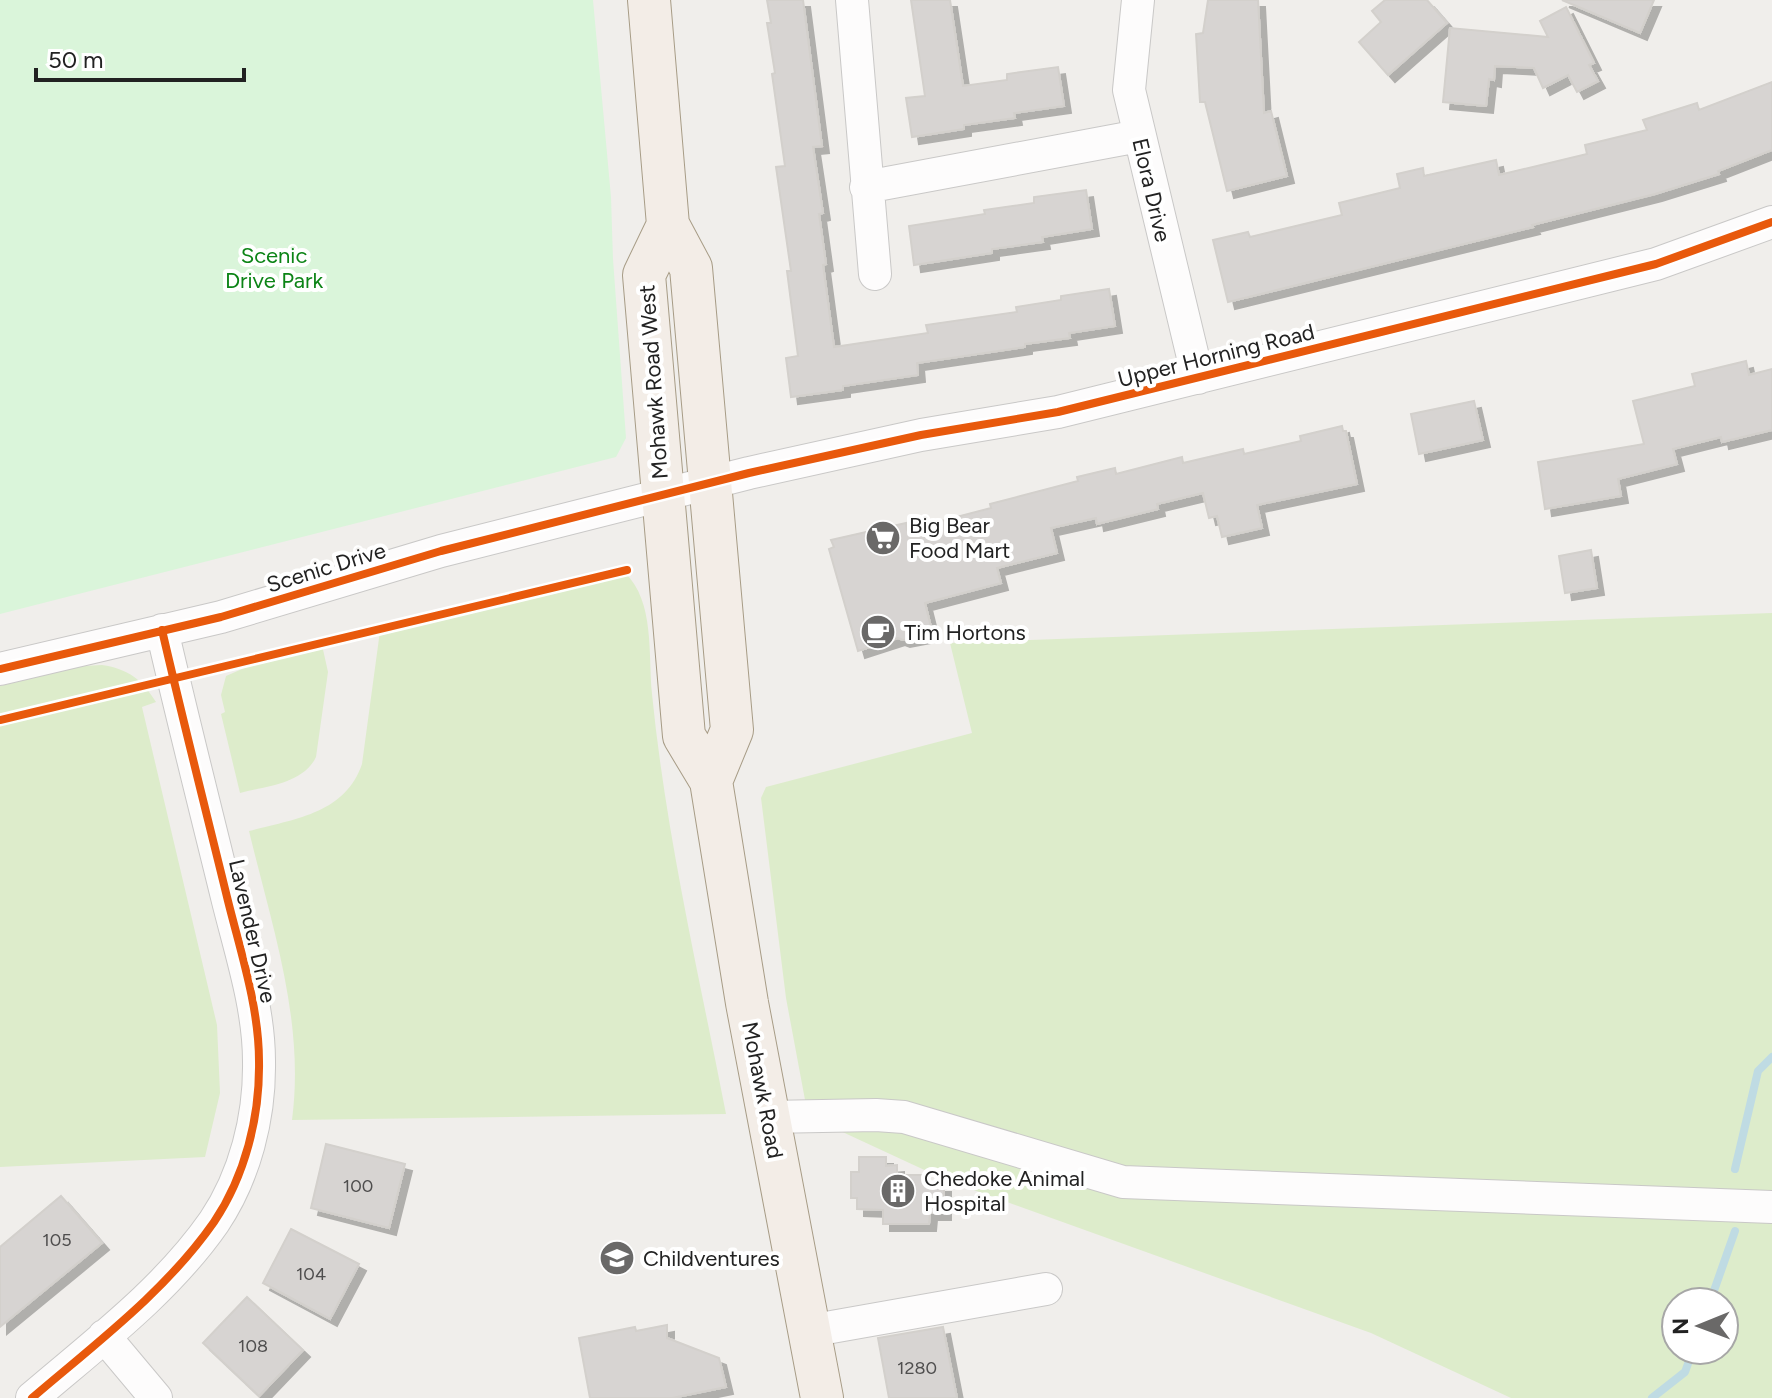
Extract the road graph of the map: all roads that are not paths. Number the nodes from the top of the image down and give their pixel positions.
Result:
1 (649, 0) edge
2 (852, 0) edge
3 (1138, 0) edge
4 (1139, 136) junction
5 (866, 187) junction
6 (1772, 222) edge
7 (668, 225) junction
8 (875, 274) dead end
9 (1198, 378) junction
10 (710, 484) junction
11 (662, 496) junction
12 (162, 630) junction
13 (0, 669) edge
14 (711, 781) junction
15 (768, 1117) junction
16 (1772, 1207) edge
17 (1046, 1289) dead end
18 (809, 1331) junction
19 (104, 1336) junction
20 (32, 1398) edge
21 (156, 1398) edge
22 (822, 1398) edge

1 - 7 main road
2 - 5 street
3 - 4 street, Elora Drive
4 - 5 street
4 - 9 street, Elora Drive
5 - 8 street
6 - 9 street, Upper Horning Road
7 - 10 main road
7 - 11 main road, Mohawk Road West
9 - 10 street, Upper Horning Road
10 - 11 street, Upper Horning Road
10 - 14 main road
11 - 12 street, Scenic Drive
11 - 14 main road, Mohawk Road
12 - 13 street, Scenic Drive
12 - 19 street, Lavender Drive
14 - 15 main road, Mohawk Road
15 - 16 street
15 - 18 main road, Mohawk Road
17 - 18 street
18 - 22 main road, Mohawk Road
19 - 20 street, Lavender Drive
19 - 21 street

